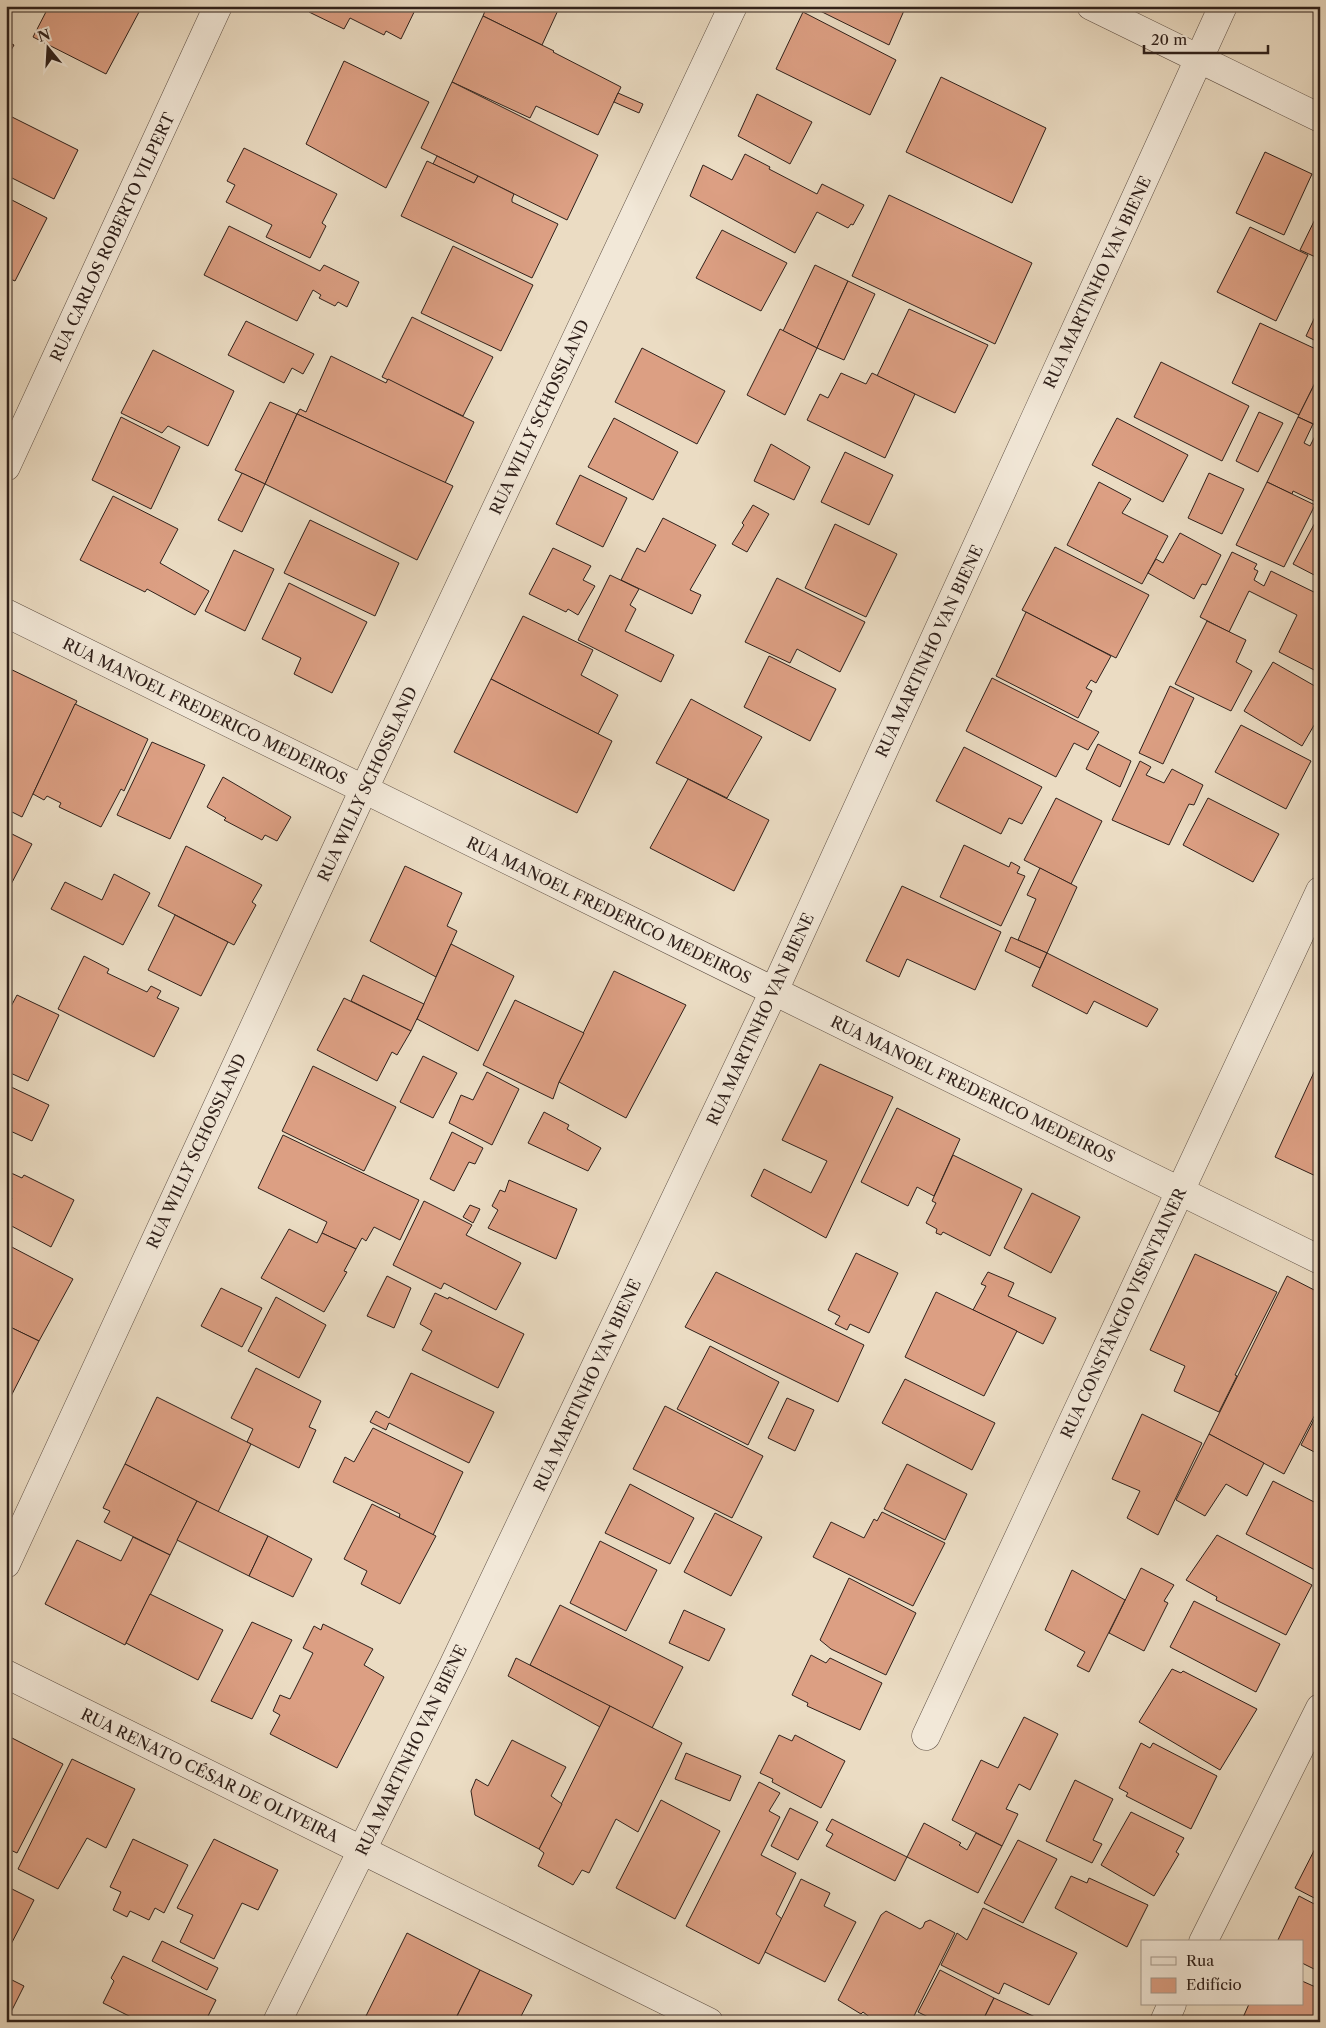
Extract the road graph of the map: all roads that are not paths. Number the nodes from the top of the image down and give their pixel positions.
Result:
1 (218, 6) edge
2 (733, 6) edge
3 (1092, 6) edge
4 (1223, 6) edge
5 (1199, 59) junction
6 (1320, 118) edge
7 (6, 467) edge
8 (6, 613) edge
9 (364, 789) junction
10 (1320, 891) edge
11 (774, 991) junction
12 (1180, 1191) junction
13 (1320, 1260) edge
14 (6, 1564) edge
15 (6, 1674) edge
16 (1320, 1708) edge
17 (926, 1736) dead end
18 (362, 1850) junction
19 (1204, 1940) edge
20 (1171, 2006) edge
21 (276, 2022) edge
22 (709, 2022) edge
23 (1164, 2022) edge

1 - 7 street, RUA CARLOS ROBERTO VILPERT
2 - 9 street, RUA WILLY SCHOSSLAND
3 - 5 street
4 - 5 street, RUA MARTINHO VAN BIENE
5 - 6 street
5 - 11 street, RUA MARTINHO VAN BIENE
8 - 9 street, RUA MANOEL FREDERICO MEDEIROS
9 - 11 street, RUA MANOEL FREDERICO MEDEIROS
9 - 14 street, RUA WILLY SCHOSSLAND
10 - 12 street, RUA CONSTÂNCIO VISENTAINER
11 - 12 street, RUA MANOEL FREDERICO MEDEIROS
11 - 18 street, RUA MARTINHO VAN BIENE
12 - 13 street, RUA MANOEL FREDERICO MEDEIROS
12 - 17 street, RUA CONSTÂNCIO VISENTAINER
15 - 18 street, RUA RENATO CÉSAR DE OLIVEIRA
16 - 19 street
18 - 21 street, RUA MARTINHO VAN BIENE
18 - 22 street, RUA RENATO CÉSAR DE OLIVEIRA
20 - 23 street

